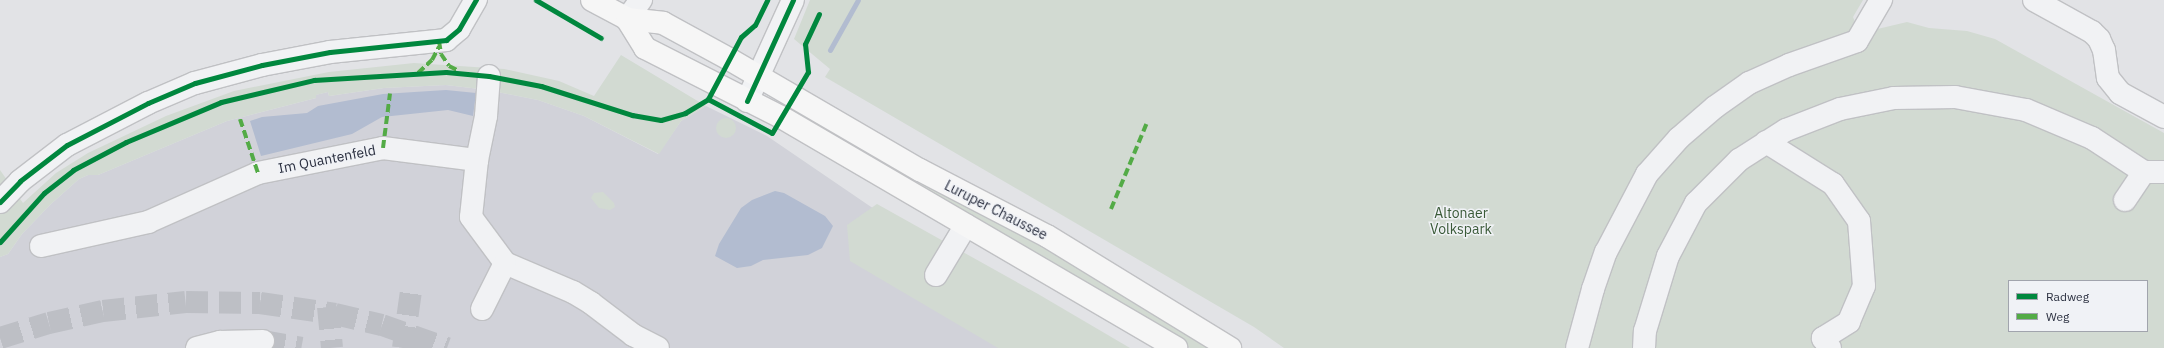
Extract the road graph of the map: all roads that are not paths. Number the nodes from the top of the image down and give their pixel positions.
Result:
1 (476, 0) edge
2 (592, 0) edge
3 (641, 0) edge
4 (793, 0) edge
5 (1880, 0) edge
6 (2034, 0) edge
7 (627, 19) junction
8 (489, 76) dead end
9 (758, 76) junction
10 (747, 101) junction
11 (2164, 117) edge
12 (1766, 142) junction
13 (478, 160) junction
14 (2154, 172) edge
15 (2125, 200) dead end
16 (0, 202) edge
17 (966, 225) junction
18 (41, 246) dead end
19 (506, 263) junction
20 (936, 275) dead end
21 (482, 309) dead end
22 (263, 341) tunnel mouth
23 (647, 345) edge
24 (197, 348) edge
25 (1177, 348) edge
26 (1230, 348) edge
27 (1577, 348) edge
28 (1644, 348) edge
29 (1830, 348) edge

1 - 16 street
2 - 7 main road
3 - 7 street
4 - 9 street
5 - 27 street
6 - 11 street
7 - 9 main road, Luruper Chaussee
7 - 10 main road, Luruper Chaussee
8 - 13 street
9 - 10 street
9 - 26 main road, Luruper Chaussee
10 - 17 main road, Luruper Chaussee
12 - 14 street
12 - 28 street
12 - 29 street
13 - 18 street, Im Quantenfeld
13 - 19 street
14 - 15 street
17 - 20 street
17 - 25 main road, Luruper Chaussee
19 - 21 street
19 - 23 street
22 - 24 street

